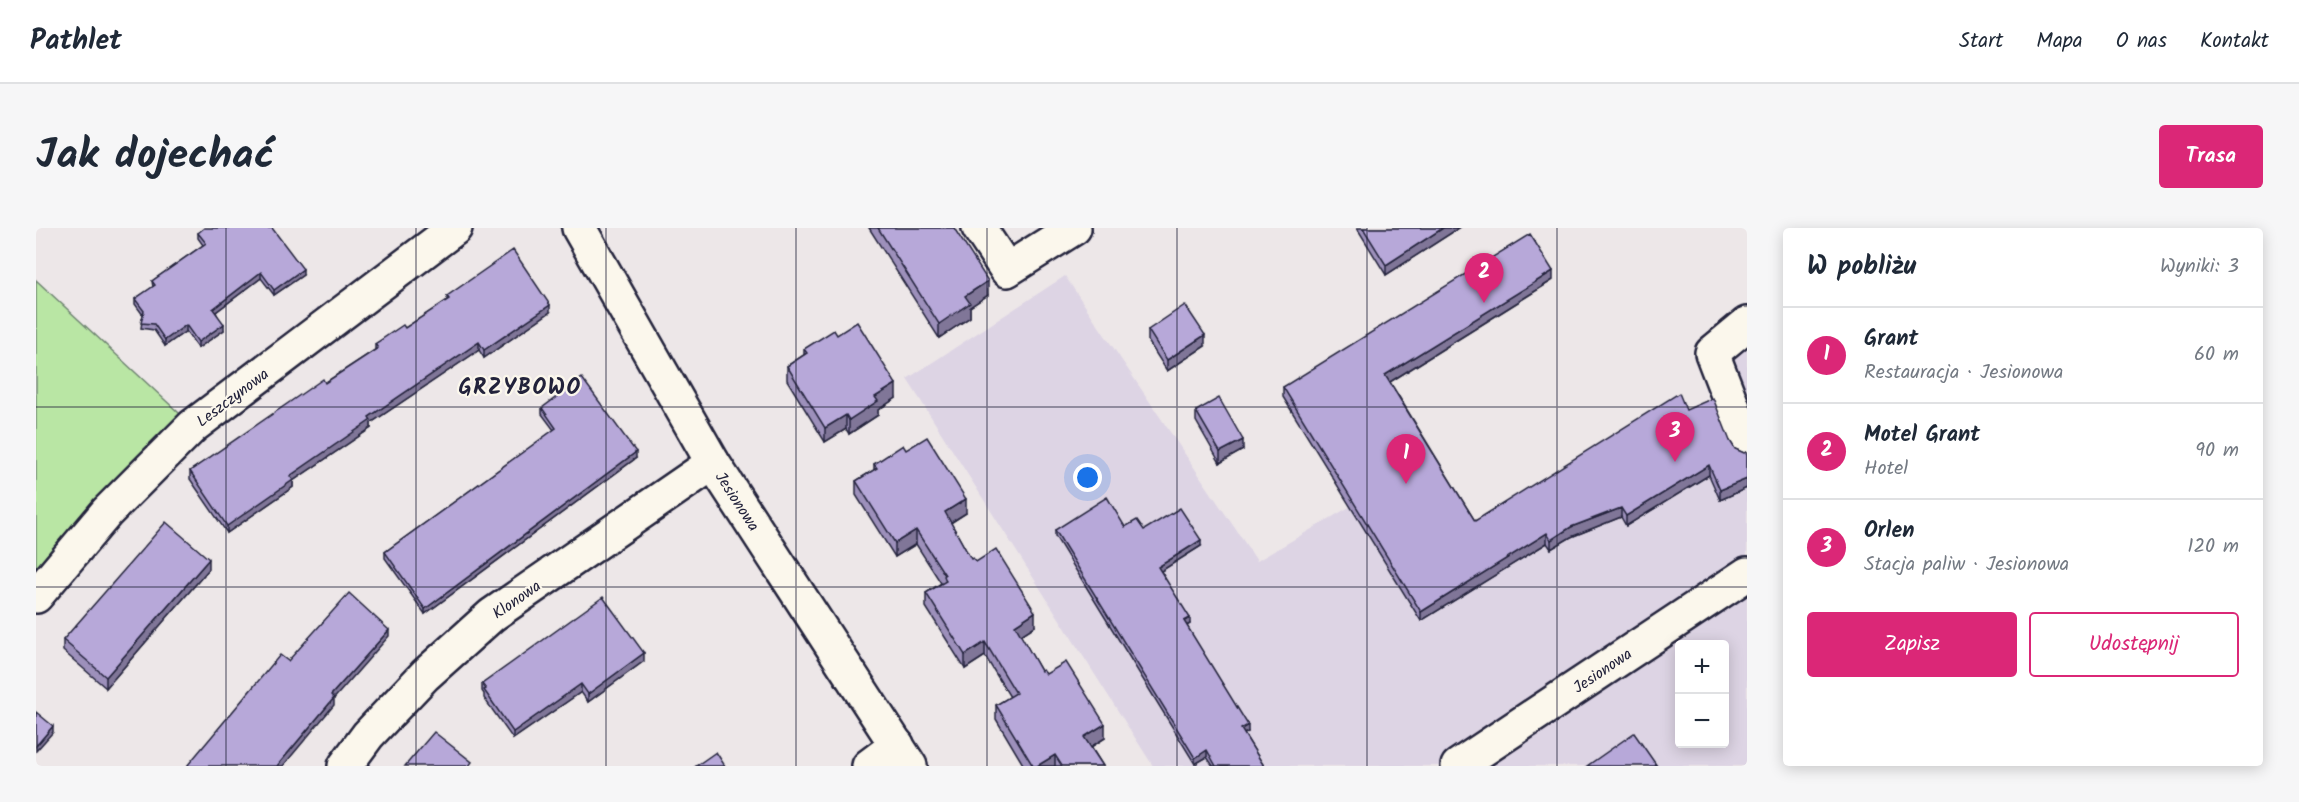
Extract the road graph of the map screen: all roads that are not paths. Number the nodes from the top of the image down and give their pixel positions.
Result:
1 (455, 228) edge
2 (579, 228) edge
3 (979, 228) edge
4 (1074, 228) edge
5 (1747, 324) edge
6 (1747, 444) edge
7 (713, 463) junction
8 (1747, 574) edge
9 (36, 596) edge
10 (904, 756) edge
11 (345, 766) edge
12 (869, 766) edge
13 (1458, 766) edge

1 - 9 street, Leszczynowa
2 - 7 street, Jesionowa
3 - 4 street
5 - 6 street
7 - 10 street, Jesionowa
7 - 11 street, Klonowa
8 - 13 street, Jesionowa
10 - 12 street

